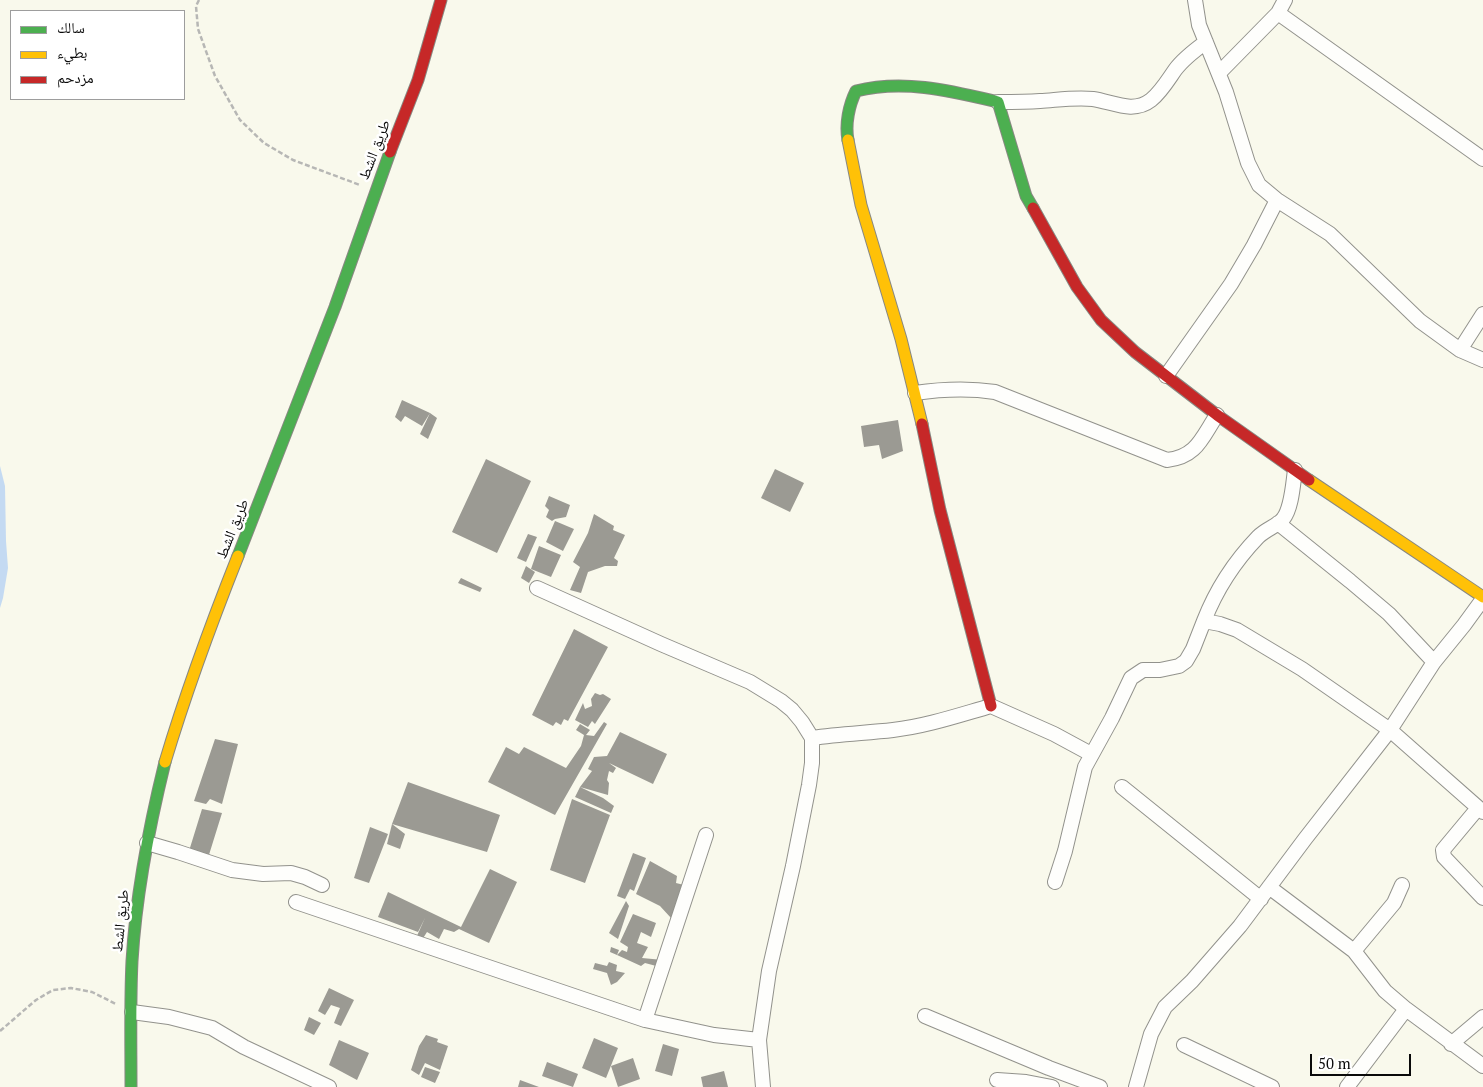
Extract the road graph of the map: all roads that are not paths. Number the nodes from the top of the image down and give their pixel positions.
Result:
1 (441, 0) edge
2 (1194, 0) edge
3 (1285, 0) edge
4 (1278, 13) junction
5 (1206, 42) junction
6 (1219, 73) junction
7 (998, 102) junction
8 (1483, 159) edge
9 (1277, 200) junction
10 (1483, 314) edge
11 (1460, 350) junction
12 (1483, 360) edge
13 (1166, 376) junction
14 (916, 393) junction
15 (1218, 415) junction
16 (1295, 470) junction
17 (1278, 523) junction
18 (537, 588) dead end
19 (1483, 598) edge
20 (1204, 621) junction
21 (1434, 662) junction
22 (991, 706) junction
23 (1390, 730) junction
24 (812, 738) junction
25 (1091, 754) junction
26 (1122, 787) dead end
27 (1480, 810) edge
28 (706, 836) dead end
29 (147, 843) junction
30 (1055, 882) dead end
31 (322, 885) dead end
32 (1402, 885) dead end
33 (1265, 893) junction
34 (1483, 898) edge
35 (296, 902) dead end
36 (1354, 951) junction
37 (1406, 1009) junction
38 (132, 1012) junction
39 (925, 1016) dead end
40 (1483, 1017) edge
41 (645, 1020) junction
42 (759, 1040) junction
43 (1451, 1044) junction
44 (1184, 1045) dead end
45 (1483, 1066) edge
46 (997, 1080) dead end
47 (131, 1087) edge
48 (329, 1087) edge
49 (763, 1087) edge
50 (1052, 1087) edge
51 (1100, 1087) edge
52 (1136, 1087) edge
53 (1272, 1087) edge
54 (1347, 1087) edge

1 - 29 street, طريق الشط
2 - 5 street
3 - 4 street
4 - 6 street
4 - 8 street
5 - 6 street
5 - 7 street
6 - 9 street
7 - 13 street
7 - 14 street
9 - 11 street
9 - 13 street
10 - 11 street
11 - 12 street
13 - 15 street
14 - 15 street
14 - 22 street
15 - 16 street
16 - 17 street
16 - 19 street
17 - 20 street
17 - 21 street
18 - 24 street
19 - 21 street
20 - 23 street
20 - 25 street
21 - 23 street
22 - 24 street
22 - 25 street
23 - 27 street
23 - 33 street
24 - 42 street
25 - 30 street
26 - 33 street
27 - 34 street
28 - 41 street
29 - 31 street
29 - 38 street, طريق الشط
32 - 36 street
33 - 36 street
33 - 52 street
35 - 41 street
36 - 37 street
37 - 43 street
37 - 54 street
38 - 47 street, طريق الشط
38 - 48 street
39 - 51 street
40 - 43 street
41 - 42 street
42 - 49 street
43 - 45 street
44 - 53 street
46 - 50 street

